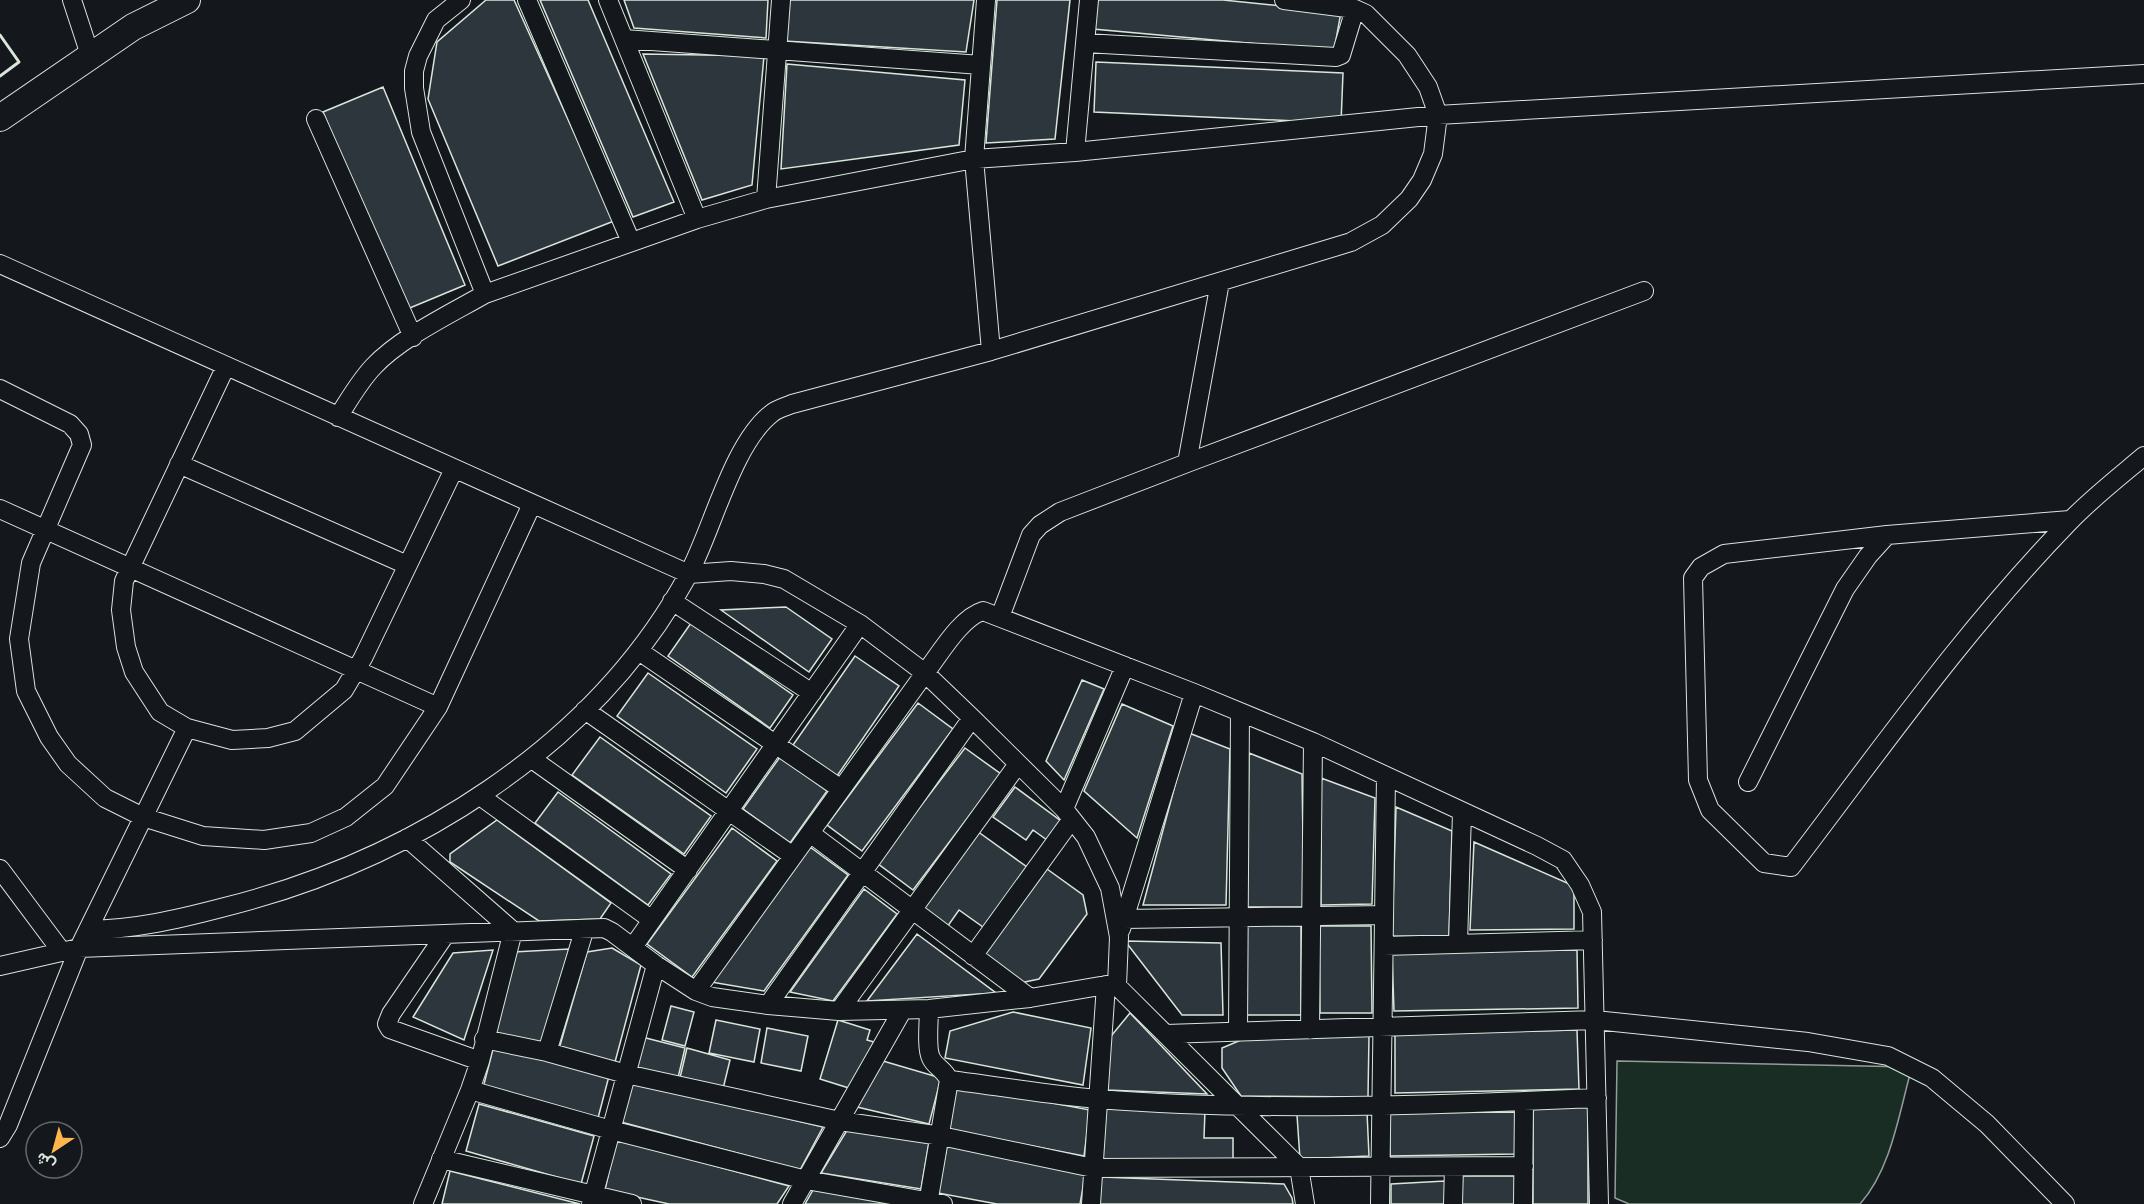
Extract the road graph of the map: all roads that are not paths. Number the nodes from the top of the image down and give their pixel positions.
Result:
1 (72, 0) edge
2 (187, 0) edge
3 (461, 0) edge
4 (527, 0) edge
5 (608, 0) edge
6 (782, 0) edge
7 (986, 0) edge
8 (1089, 0) edge
9 (1284, 0) edge
10 (1355, 9) junction
11 (624, 39) junction
12 (1085, 43) junction
13 (778, 50) junction
14 (90, 55) junction
15 (981, 65) junction
16 (2144, 74) edge
17 (1438, 115) junction
18 (0, 118) edge
19 (316, 119) dead end
20 (1075, 152) junction
21 (974, 159) junction
22 (766, 198) junction
23 (697, 219) junction
24 (631, 242) junction
25 (0, 264) edge
26 (1220, 282) junction
27 (1644, 291) dead end
28 (485, 294) junction
29 (413, 337) junction
30 (991, 351) junction
31 (225, 366) junction
32 (0, 389) edge
33 (338, 417) junction
34 (2144, 456) edge
35 (1187, 463) junction
36 (179, 464) junction
37 (454, 469) junction
38 (532, 504) junction
39 (0, 508) edge
40 (2070, 520) junction
41 (45, 529) junction
42 (1887, 535) junction
43 (407, 566) junction
44 (130, 568) junction
45 (689, 574) junction
46 (672, 601) junction
47 (1000, 617) junction
48 (860, 624) junction
49 (639, 651) junction
50 (1125, 666) junction
51 (356, 670) junction
52 (925, 673) junction
53 (812, 693) junction
54 (1194, 693) junction
55 (438, 707) junction
56 (585, 710) junction
57 (1240, 712) junction
58 (972, 718) junction
59 (187, 728) junction
60 (1313, 742) junction
61 (776, 744) junction
62 (532, 759) junction
63 (1018, 764) junction
64 (1386, 776) junction
65 (1748, 782) dead end
66 (841, 789) junction
67 (480, 796) junction
68 (729, 811) junction
69 (1462, 812) junction
70 (1068, 814) junction
71 (143, 817) junction
72 (810, 833) junction
73 (407, 838) junction
74 (793, 856) junction
75 (0, 869) edge
76 (688, 870) junction
77 (862, 872) junction
78 (912, 910) junction
79 (1384, 915) junction
80 (1311, 916) junction
81 (1239, 917) junction
82 (652, 920) junction
83 (1121, 928) junction
84 (88, 930) junction
85 (513, 931) junction
86 (584, 931) junction
87 (445, 935) junction
88 (1593, 940) junction
89 (1458, 944) junction
90 (1384, 946) junction
91 (633, 947) junction
92 (70, 950) junction
93 (973, 956) junction
94 (656, 965) junction
95 (0, 966) edge
96 (1111, 985) junction
97 (696, 991) junction
98 (1030, 998) junction
99 (768, 1005) junction
100 (929, 1009) junction
101 (839, 1011) junction
102 (902, 1011) junction
103 (1595, 1020) junction
104 (1383, 1027) junction
105 (1310, 1030) junction
106 (1238, 1032) junction
107 (1166, 1034) junction
108 (484, 1039) junction
109 (547, 1052) junction
110 (480, 1061) junction
111 (626, 1074) junction
112 (950, 1080) junction
113 (470, 1090) junction
114 (1597, 1098) junction
115 (1097, 1099) junction
116 (1524, 1101) junction
117 (1382, 1104) junction
118 (1236, 1105) junction
119 (840, 1121) junction
120 (611, 1130) junction
121 (940, 1136) junction
122 (0, 1138) edge
123 (441, 1159) junction
124 (1524, 1166) junction
125 (1299, 1167) junction
126 (1381, 1167) junction
127 (1454, 1167) junction
128 (1093, 1168) junction
129 (806, 1180) junction
130 (592, 1200) edge
131 (933, 1203) edge
132 (423, 1204) edge
133 (632, 1204) edge
134 (792, 1204) edge
135 (1091, 1204) edge
136 (1305, 1204) edge
137 (1380, 1204) edge
138 (1454, 1204) edge
139 (1523, 1204) edge
140 (1599, 1204) edge
141 (2065, 1204) edge

1 - 14 street
2 - 14 main road
3 - 28 street
4 - 24 street
5 - 11 street
6 - 13 street
7 - 15 street
8 - 12 street
9 - 10 street
10 - 12 street
10 - 17 street
11 - 13 street
11 - 23 street
12 - 20 street
13 - 15 street
13 - 22 street
14 - 18 main road
15 - 21 street
16 - 17 street
17 - 20 street
17 - 26 street
19 - 29 street
20 - 21 street
21 - 22 street
21 - 30 street
22 - 23 street
23 - 24 street
24 - 28 street
25 - 31 street
26 - 30 street
26 - 35 street
27 - 35 street
28 - 29 street
29 - 33 street
30 - 45 street
31 - 33 street
31 - 36 street
32 - 41 street
33 - 37 street
34 - 40 street
35 - 47 street
36 - 43 street
36 - 44 street
37 - 38 street
37 - 43 street
38 - 45 street
38 - 55 street
39 - 41 street
40 - 42 street
40 - 42 street
41 - 44 street
41 - 71 street
42 - 65 street
43 - 51 street
44 - 51 street
44 - 59 street
45 - 46 street
45 - 48 street
46 - 49 street
46 - 53 street
47 - 50 street
47 - 52 street
48 - 52 street
48 - 53 street
49 - 56 street
49 - 61 street
50 - 54 street
50 - 70 street
51 - 55 street
51 - 59 street
52 - 58 street
52 - 66 street
53 - 61 street
54 - 57 street
54 - 83 street
55 - 71 street
56 - 62 street
56 - 68 street
57 - 60 street
57 - 81 street
58 - 63 street
58 - 77 street
59 - 71 street
60 - 64 street
60 - 80 street
61 - 66 street
61 - 68 street
62 - 67 street
62 - 76 street
63 - 70 street
63 - 78 street
64 - 69 street
64 - 79 street
66 - 72 street
67 - 73 street
67 - 82 street
68 - 74 street
68 - 76 street
69 - 88 street
69 - 89 street
70 - 83 street
70 - 93 street
71 - 84 street
72 - 74 street
72 - 77 street
73 - 84 street
73 - 85 street
74 - 97 street
75 - 92 street
76 - 82 street
77 - 78 street
77 - 99 street
78 - 93 street
78 - 101 street
79 - 80 street
79 - 90 street
80 - 81 street
80 - 105 street
81 - 83 street
81 - 106 street
82 - 91 street
83 - 96 street
84 - 92 street
85 - 86 street
85 - 87 street
85 - 108 street
86 - 91 street
86 - 109 street
87 - 92 street
87 - 110 street
88 - 89 street
88 - 103 street
89 - 90 street
90 - 104 street
91 - 94 street
92 - 95 street
92 - 122 street
93 - 98 street
94 - 97 street
94 - 111 street
96 - 98 street
96 - 107 street
96 - 115 street
97 - 99 street
98 - 100 street
99 - 101 street
100 - 102 street
100 - 112 street
101 - 102 street
102 - 119 street
103 - 104 street
103 - 114 street
103 - 141 street
104 - 105 street
104 - 117 street
105 - 106 street
106 - 107 street
107 - 118 street
108 - 109 street
108 - 110 street
109 - 111 street
110 - 113 street
111 - 119 street
111 - 120 street
112 - 115 street
112 - 121 street
113 - 120 street
113 - 123 street
114 - 116 street
114 - 140 street
115 - 118 street
115 - 128 street
116 - 117 street
116 - 124 street
117 - 118 street
117 - 126 street
118 - 125 street
119 - 121 street
119 - 129 street
120 - 129 street
120 - 130 street
121 - 128 street
121 - 131 street
123 - 130 street
123 - 132 street
124 - 127 street
124 - 139 street
125 - 126 street
125 - 128 street
125 - 136 street
126 - 127 street
126 - 137 street
127 - 138 street
128 - 135 street
129 - 131 street
129 - 134 street
130 - 133 street

